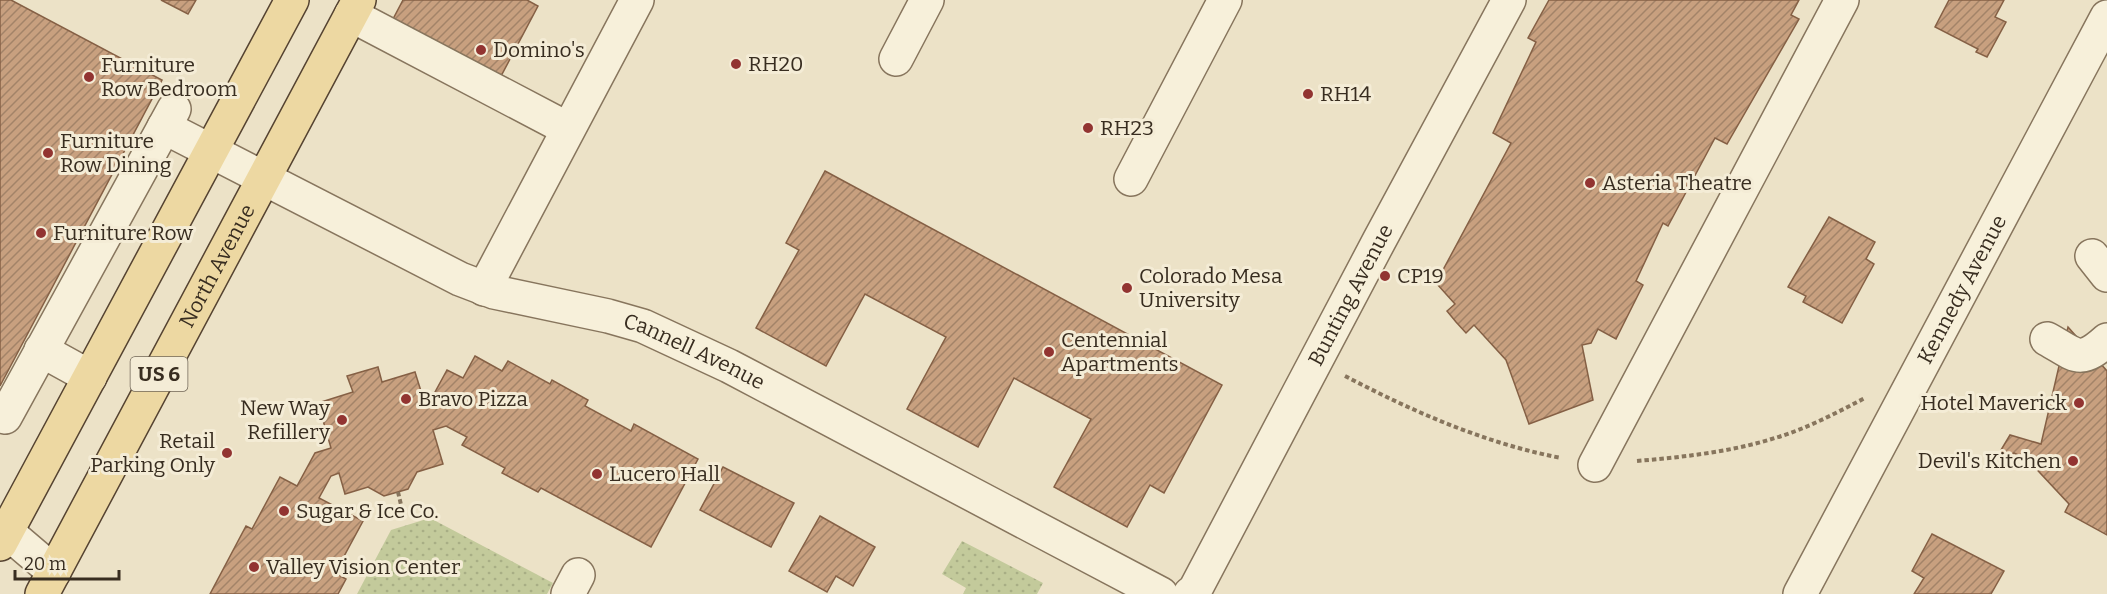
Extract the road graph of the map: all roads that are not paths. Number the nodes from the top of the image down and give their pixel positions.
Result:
1 (292, 0) edge
2 (637, 0) edge
3 (927, 0) edge
4 (1225, 0) edge
5 (1509, 0) edge
6 (1842, 0) edge
7 (355, 7) edge
8 (2107, 17) edge
9 (896, 58) dead end
10 (568, 129) junction
11 (212, 150) junction
12 (264, 177) junction
13 (1131, 179) dead end
14 (484, 289) junction
15 (2047, 339) dead end
16 (2107, 340) edge
17 (41, 350) junction
18 (90, 377) junction
19 (0, 414) edge
20 (1595, 465) dead end
21 (2, 534) edge
22 (48, 583) edge
23 (1192, 592) edge
24 (1161, 594) edge
25 (1800, 594) edge

1 - 11 main road, US 6
2 - 10 street
3 - 9 street
4 - 13 street
5 - 23 street, Bunting Avenue
6 - 20 street
7 - 10 street
7 - 12 main road, North Avenue / US 6
8 - 25 street, Kennedy Avenue
10 - 14 street
11 - 12 street, Cannell Avenue
11 - 17 street, Cannell Avenue
11 - 18 main road, US 6
12 - 14 street, Cannell Avenue
12 - 22 main road, North Avenue / US 6
14 - 24 street, Cannell Avenue
15 - 16 street
17 - 18 street
17 - 19 street
18 - 21 main road, US 6
21 - 22 street

